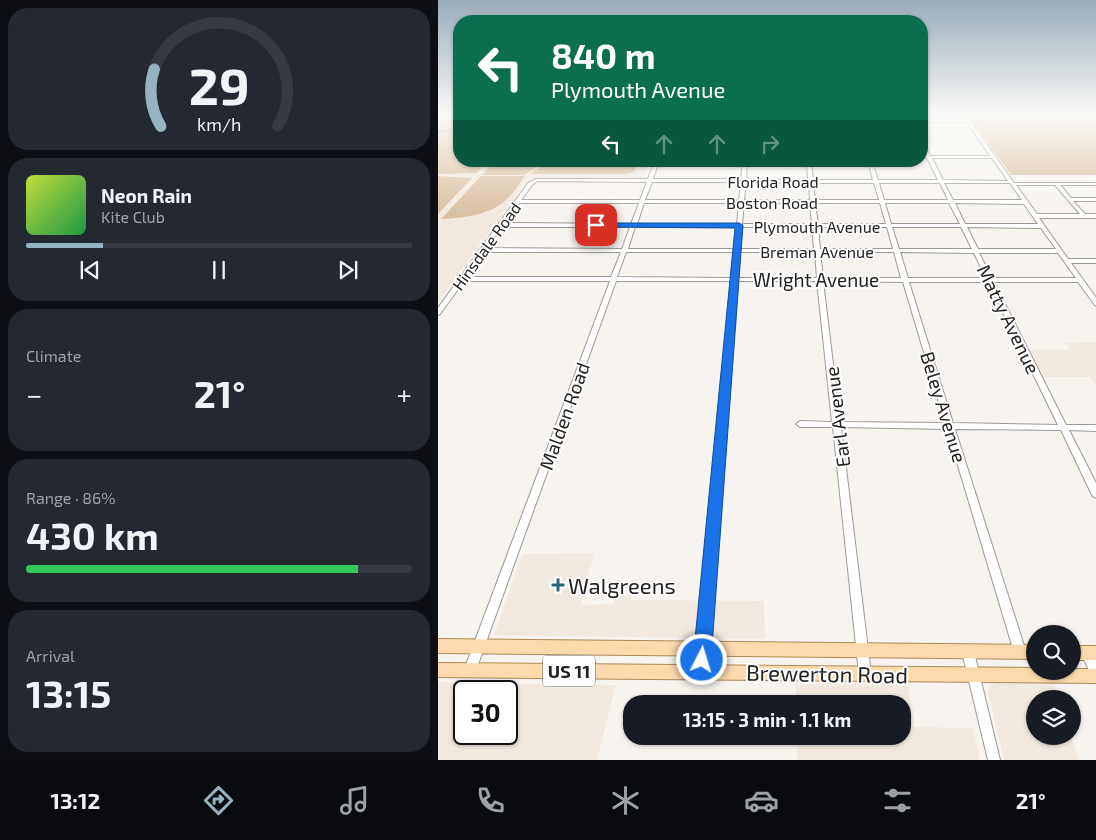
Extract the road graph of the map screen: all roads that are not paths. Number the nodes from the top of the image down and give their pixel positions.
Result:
1 (989, 150) edge
2 (928, 157) edge
3 (994, 157) junction
4 (928, 162) edge
5 (655, 167) edge
6 (745, 167) edge
7 (810, 167) edge
8 (872, 167) edge
9 (536, 180) joint
10 (650, 181) junction
11 (744, 181) junction
12 (811, 181) junction
13 (876, 181) junction
14 (941, 181) junction
15 (1011, 183) junction
16 (1056, 184) junction
17 (1096, 184) edge
18 (1070, 199) junction
19 (1096, 200) edge
20 (518, 201) junction
21 (643, 202) junction
22 (742, 202) junction
23 (813, 202) junction
24 (882, 202) junction
25 (951, 202) junction
26 (1025, 202) junction
27 (1034, 216) junction
28 (1084, 216) junction
29 (1096, 216) edge
30 (502, 225) junction
31 (634, 225) junction
32 (739, 225) junction
33 (815, 226) junction
34 (889, 226) junction
35 (963, 226) junction
36 (1042, 226) junction
37 (484, 250) junction
38 (625, 250) junction
39 (737, 251) junction
40 (818, 251) junction
41 (896, 251) junction
42 (976, 251) junction
43 (1060, 251) junction
44 (1066, 261) junction
45 (1096, 261) edge
46 (463, 278) junction
47 (614, 279) junction
48 (734, 279) junction
49 (820, 279) junction
50 (905, 280) junction
51 (989, 280) junction
52 (1080, 280) junction
53 (1096, 304) edge
54 (438, 313) edge
55 (800, 424) dead end
56 (838, 426) junction
57 (950, 426) junction
58 (1062, 427) junction
59 (1096, 428) edge
60 (1096, 495) edge
61 (438, 646) edge
62 (479, 647) junction
63 (703, 648) junction
64 (1026, 649) edge
65 (862, 650) junction
66 (968, 652) junction
67 (1026, 652) edge
68 (1092, 653) edge
69 (438, 670) edge
70 (470, 670) junction
71 (701, 672) junction
72 (865, 674) junction
73 (974, 675) junction
74 (1096, 676) edge
75 (994, 760) edge

1 - 3 street
2 - 3 street
3 - 15 street
4 - 14 street, Matty Avenue
5 - 10 street, Malden Road
6 - 11 street
7 - 12 street, Earl Avenue
8 - 13 street, Beley Avenue
9 - 10 street, Florida Road
9 - 20 street, Hinsdale Road
10 - 11 street, Florida Road
10 - 21 street, Malden Road
11 - 12 street, Florida Road
11 - 22 street
12 - 13 street, Florida Road
12 - 23 street, Earl Avenue
13 - 14 street, Florida Road
13 - 24 street, Beley Avenue
14 - 15 street, Florida Road
14 - 25 street, Matty Avenue
15 - 16 street, Florida Road
15 - 26 street
16 - 17 street, Florida Road
16 - 18 street
18 - 19 street
18 - 28 street
20 - 21 street, Boston Road
20 - 30 street, Hinsdale Road
21 - 22 street, Boston Road
21 - 31 street, Malden Road
22 - 23 street, Boston Road
22 - 32 street
23 - 24 street, Boston Road
23 - 33 street, Earl Avenue
24 - 25 street, Boston Road
24 - 34 street, Beley Avenue
25 - 26 street, Boston Road
25 - 35 street, Matty Avenue
26 - 27 street
27 - 28 street
27 - 36 street
28 - 29 street
30 - 31 street, Plymouth Avenue
30 - 37 street, Hinsdale Road
31 - 32 street, Plymouth Avenue
31 - 38 street, Malden Road
32 - 33 street, Plymouth Avenue
32 - 39 street
33 - 34 street, Plymouth Avenue
33 - 40 street, Earl Avenue
34 - 35 street, Plymouth Avenue
34 - 41 street, Beley Avenue
35 - 36 street, Plymouth Avenue
35 - 42 street, Matty Avenue
36 - 43 street
37 - 38 street, Breman Avenue
37 - 46 street, Hinsdale Road
38 - 39 street, Breman Avenue
38 - 47 street, Malden Road
39 - 40 street, Breman Avenue
39 - 48 street
40 - 41 street, Breman Avenue
40 - 49 street, Earl Avenue
41 - 42 street, Breman Avenue
41 - 50 street, Beley Avenue
42 - 43 street, Breman Avenue
42 - 51 street, Matty Avenue
43 - 44 street
44 - 45 street
44 - 52 street
46 - 47 street, Wright Avenue
46 - 54 street, Hinsdale Road
47 - 48 street, Wright Avenue
47 - 62 street, Malden Road
48 - 49 street, Wright Avenue
48 - 63 street
49 - 50 street, Wright Avenue
49 - 56 street, Earl Avenue
50 - 51 street, Wright Avenue
50 - 57 street, Beley Avenue
51 - 52 street, Wright Avenue
51 - 58 street, Matty Avenue
52 - 53 street
55 - 56 street
56 - 57 street
56 - 65 street, Earl Avenue
57 - 58 street
57 - 64 street, Beley Avenue
58 - 59 street
58 - 60 street, Matty Avenue
61 - 62 main road, Brewerton Road / US 11
62 - 63 main road, Brewerton Road / US 11
62 - 70 street, Malden Road
63 - 65 main road, Brewerton Road / US 11
63 - 71 street
65 - 66 main road, Brewerton Road / US 11
65 - 72 street, Earl Avenue
66 - 67 main road, Brewerton Road / US 11
66 - 73 street
68 - 74 street
69 - 70 main road, Brewerton Road / US 11
70 - 71 main road, Brewerton Road / US 11
71 - 72 main road, Brewerton Road / US 11
72 - 73 main road, Brewerton Road / US 11
73 - 74 main road, Brewerton Road / US 11
73 - 75 street

